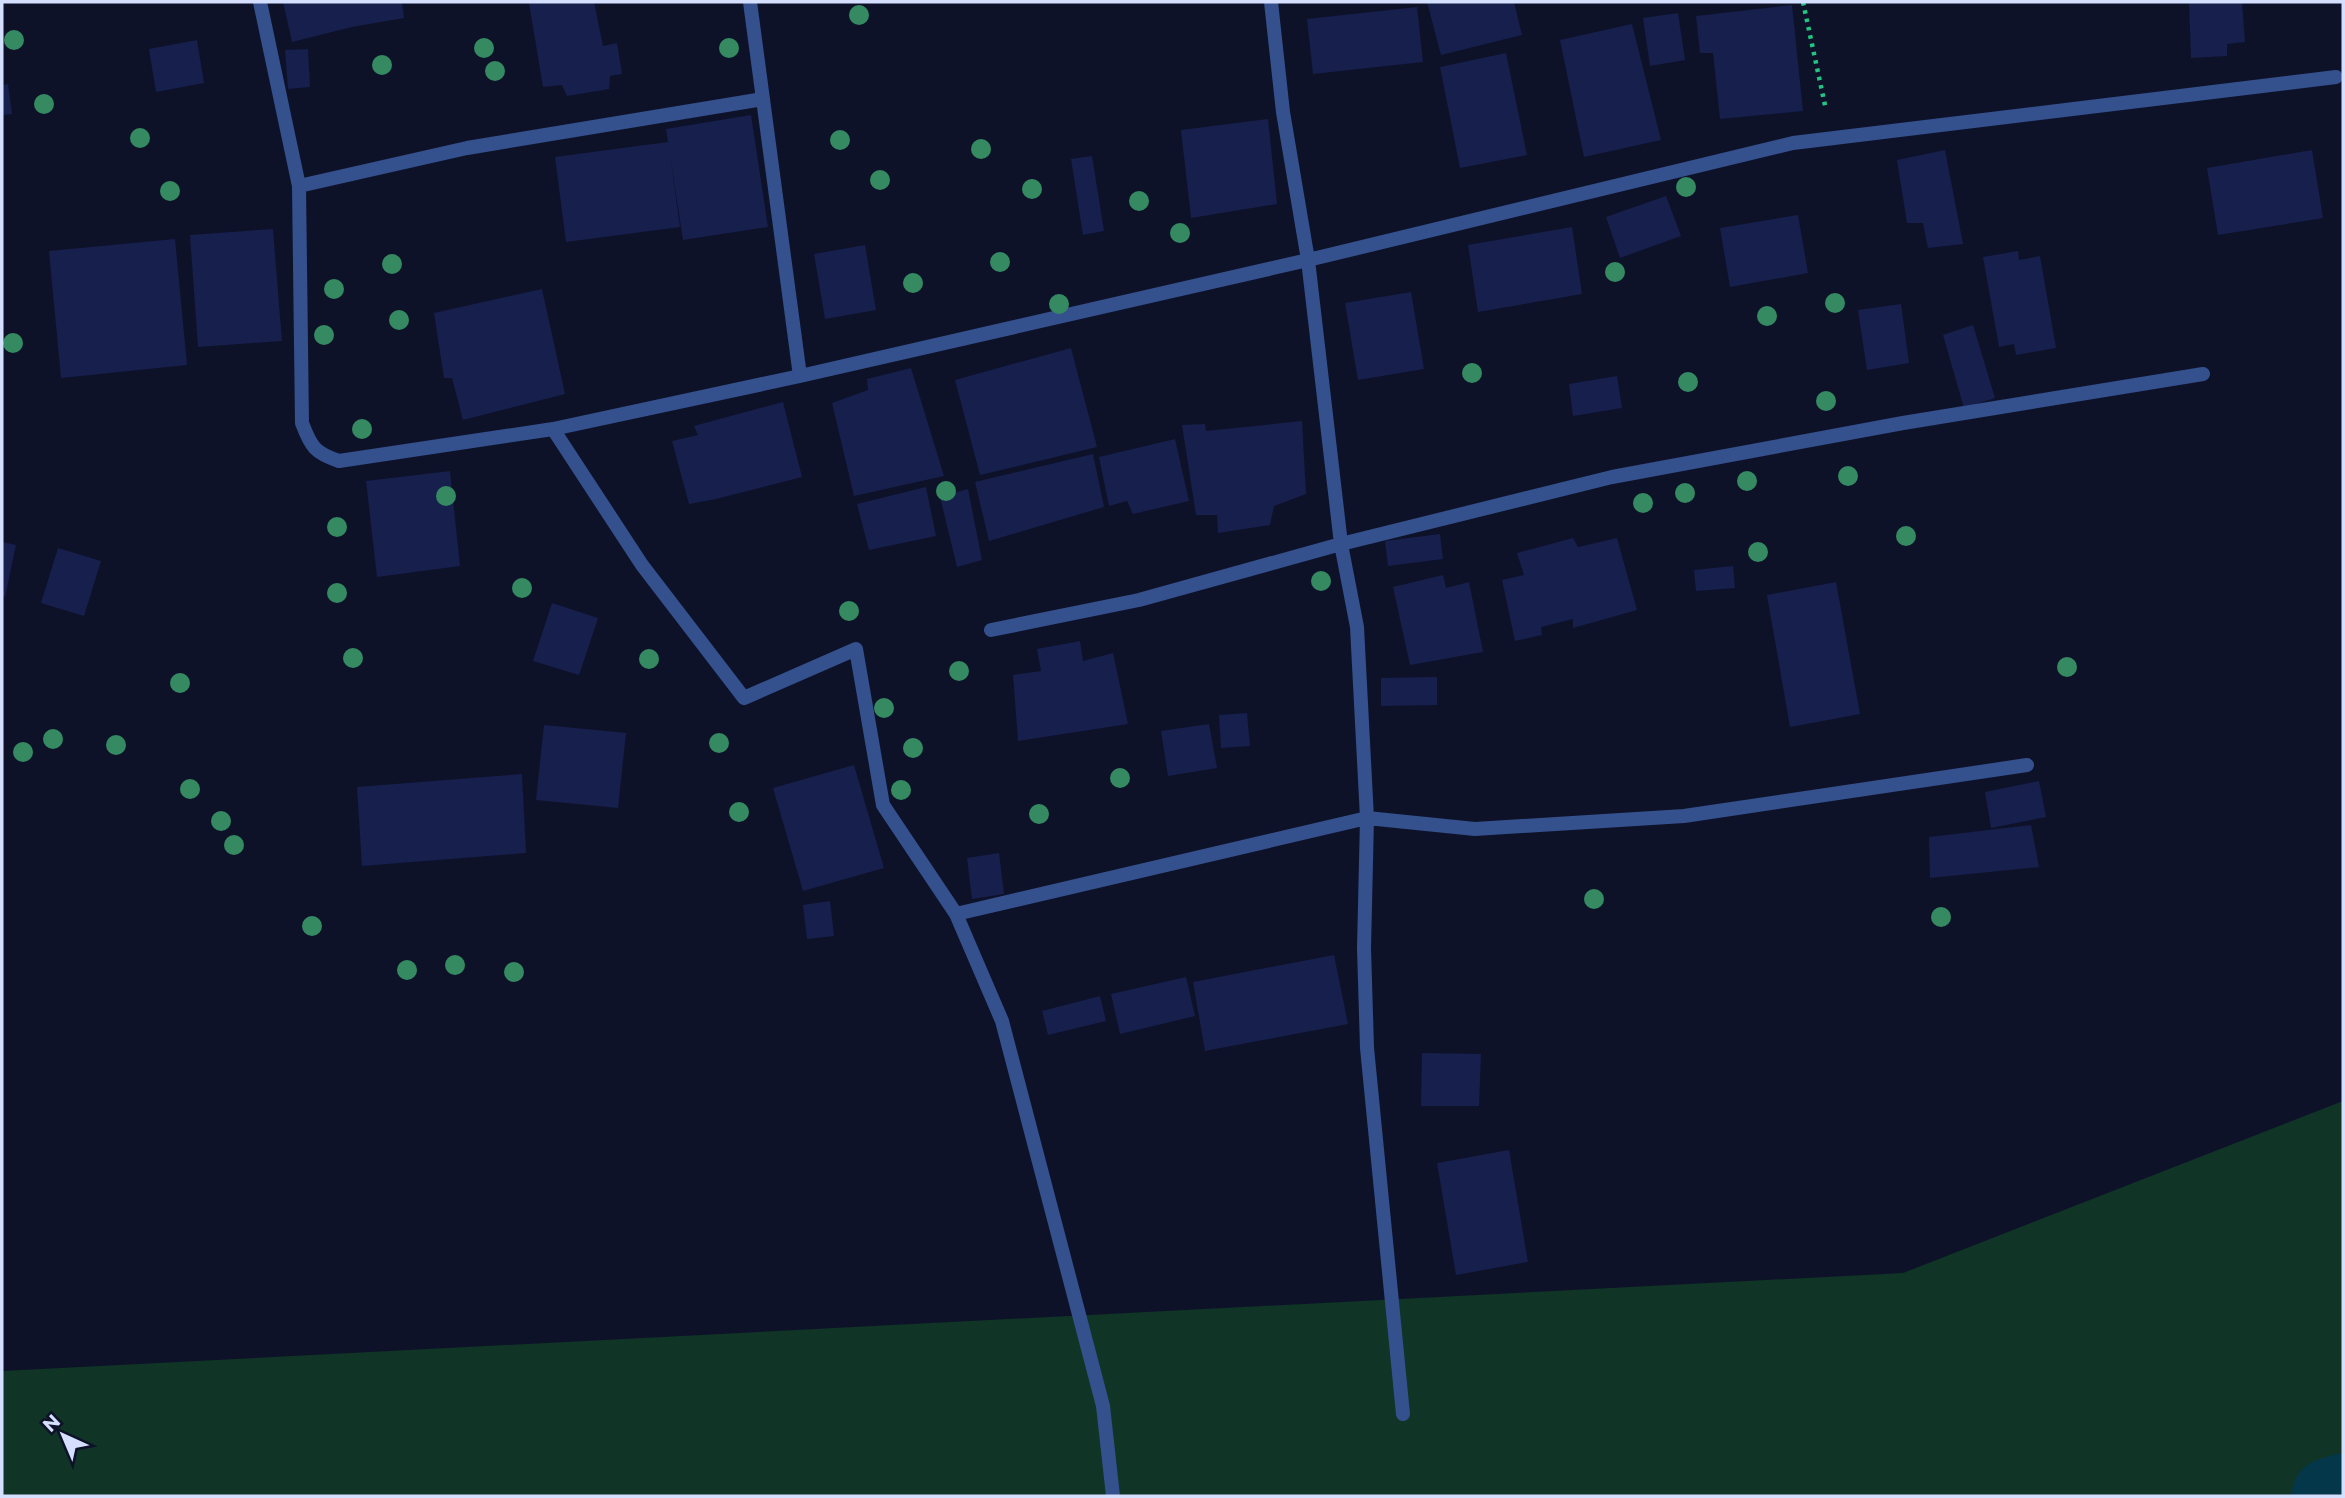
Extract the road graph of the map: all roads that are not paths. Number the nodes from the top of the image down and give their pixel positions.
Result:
1 (260, 2) edge
2 (750, 2) edge
3 (1271, 2) edge
4 (2336, 78) dead end
5 (763, 99) junction
6 (299, 186) junction
7 (1308, 260) junction
8 (2203, 374) dead end
9 (800, 376) junction
10 (554, 429) junction
11 (1341, 544) junction
12 (991, 630) dead end
13 (2028, 765) dead end
14 (1367, 818) junction
15 (956, 914) junction
16 (1403, 1414) dead end
17 (1113, 1496) edge

1 - 6 street
2 - 5 street
3 - 7 street
4 - 7 street
5 - 6 street
5 - 9 street
6 - 10 street
7 - 9 street
7 - 11 street
8 - 11 street
9 - 10 street
10 - 15 street
11 - 12 street
11 - 14 street
13 - 14 street
14 - 15 street
14 - 16 street
15 - 17 street

